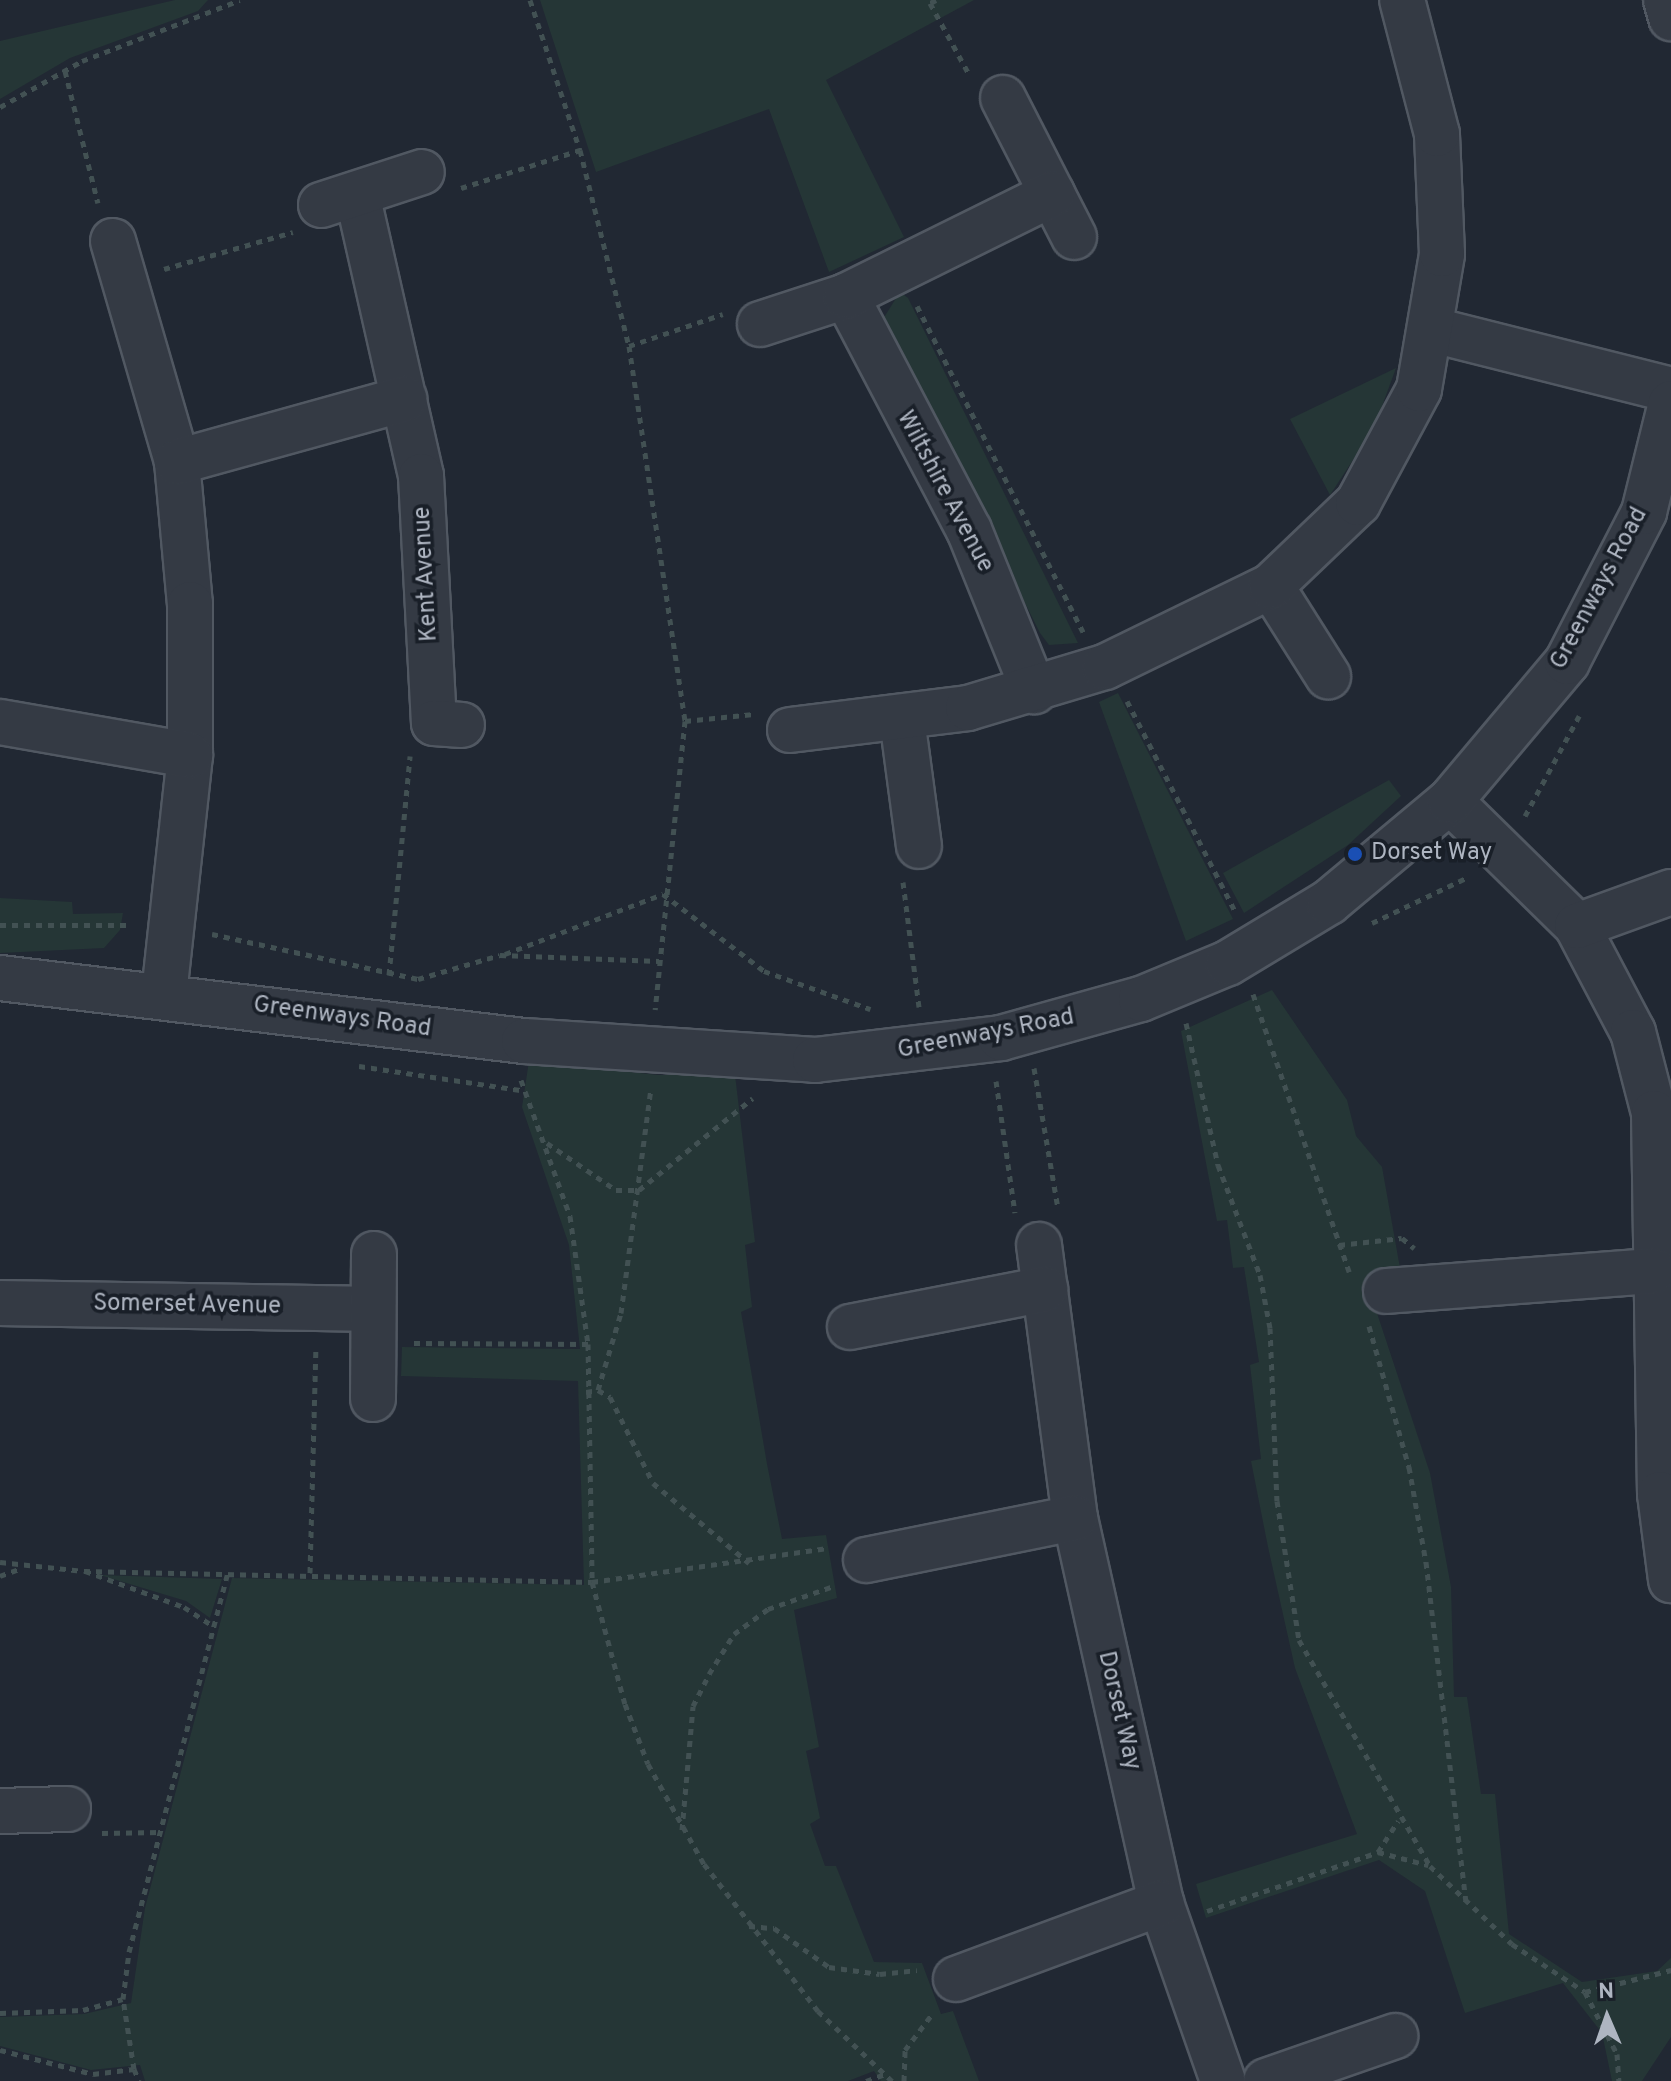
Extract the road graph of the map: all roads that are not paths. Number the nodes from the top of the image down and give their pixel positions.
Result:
1 (1402, 0) edge
2 (1666, 0) edge
3 (1671, 18) edge
4 (1003, 98) road end
5 (422, 172) road end
6 (1052, 194) junction
7 (1074, 237) dead end
8 (113, 241) road end
9 (846, 296) junction
10 (760, 324) road end
11 (1433, 330) junction
12 (1671, 390) edge
13 (404, 399) junction
14 (1671, 403) edge
15 (177, 462) junction
16 (1271, 586) junction
17 (1328, 676) dead end
18 (1034, 691) junction
19 (902, 719) junction
20 (0, 722) edge
21 (448, 724) road end
22 (790, 730) road end
23 (190, 755) junction
24 (1450, 801) junction
25 (919, 846) road end
26 (1671, 892) edge
27 (1577, 926) junction
28 (0, 978) edge
29 (164, 993) junction
30 (1039, 1245) road end
31 (374, 1254) dead end
32 (1653, 1271) junction
33 (1045, 1289) junction
34 (1367, 1295) road end
35 (0, 1303) edge
36 (373, 1326) junction
37 (850, 1327) dead end
38 (373, 1399) dead end
39 (1075, 1518) junction
40 (866, 1560) road end
41 (1671, 1580) edge
42 (68, 1809) road end
43 (0, 1811) edge
44 (1165, 1914) junction
45 (956, 1979) road end
46 (1395, 2036) dead end
47 (1223, 2081) edge
48 (1266, 2081) edge

1 - 11 street
2 - 3 street
4 - 6 street
5 - 13 street, Kent Avenue
6 - 7 street
6 - 9 street
8 - 15 street
9 - 10 street
9 - 18 street, Wiltshire Avenue
11 - 12 street
11 - 16 street
13 - 15 street
13 - 21 street, Kent Avenue
14 - 24 street, Greenways Road
15 - 23 street
16 - 17 street
16 - 18 street
18 - 19 street
19 - 22 street
19 - 25 street
20 - 23 street
23 - 29 street
24 - 27 street
24 - 29 street, Greenways Road
26 - 27 street
27 - 32 street
28 - 29 street, Greenways Road
30 - 33 street, Dorset Way
31 - 36 street
32 - 34 street
32 - 41 street
33 - 37 street
33 - 39 street, Dorset Way
35 - 36 street, Somerset Avenue
36 - 38 street
39 - 40 street
39 - 44 street, Dorset Way
42 - 43 street
44 - 45 street
44 - 47 street, Dorset Way
46 - 48 street

